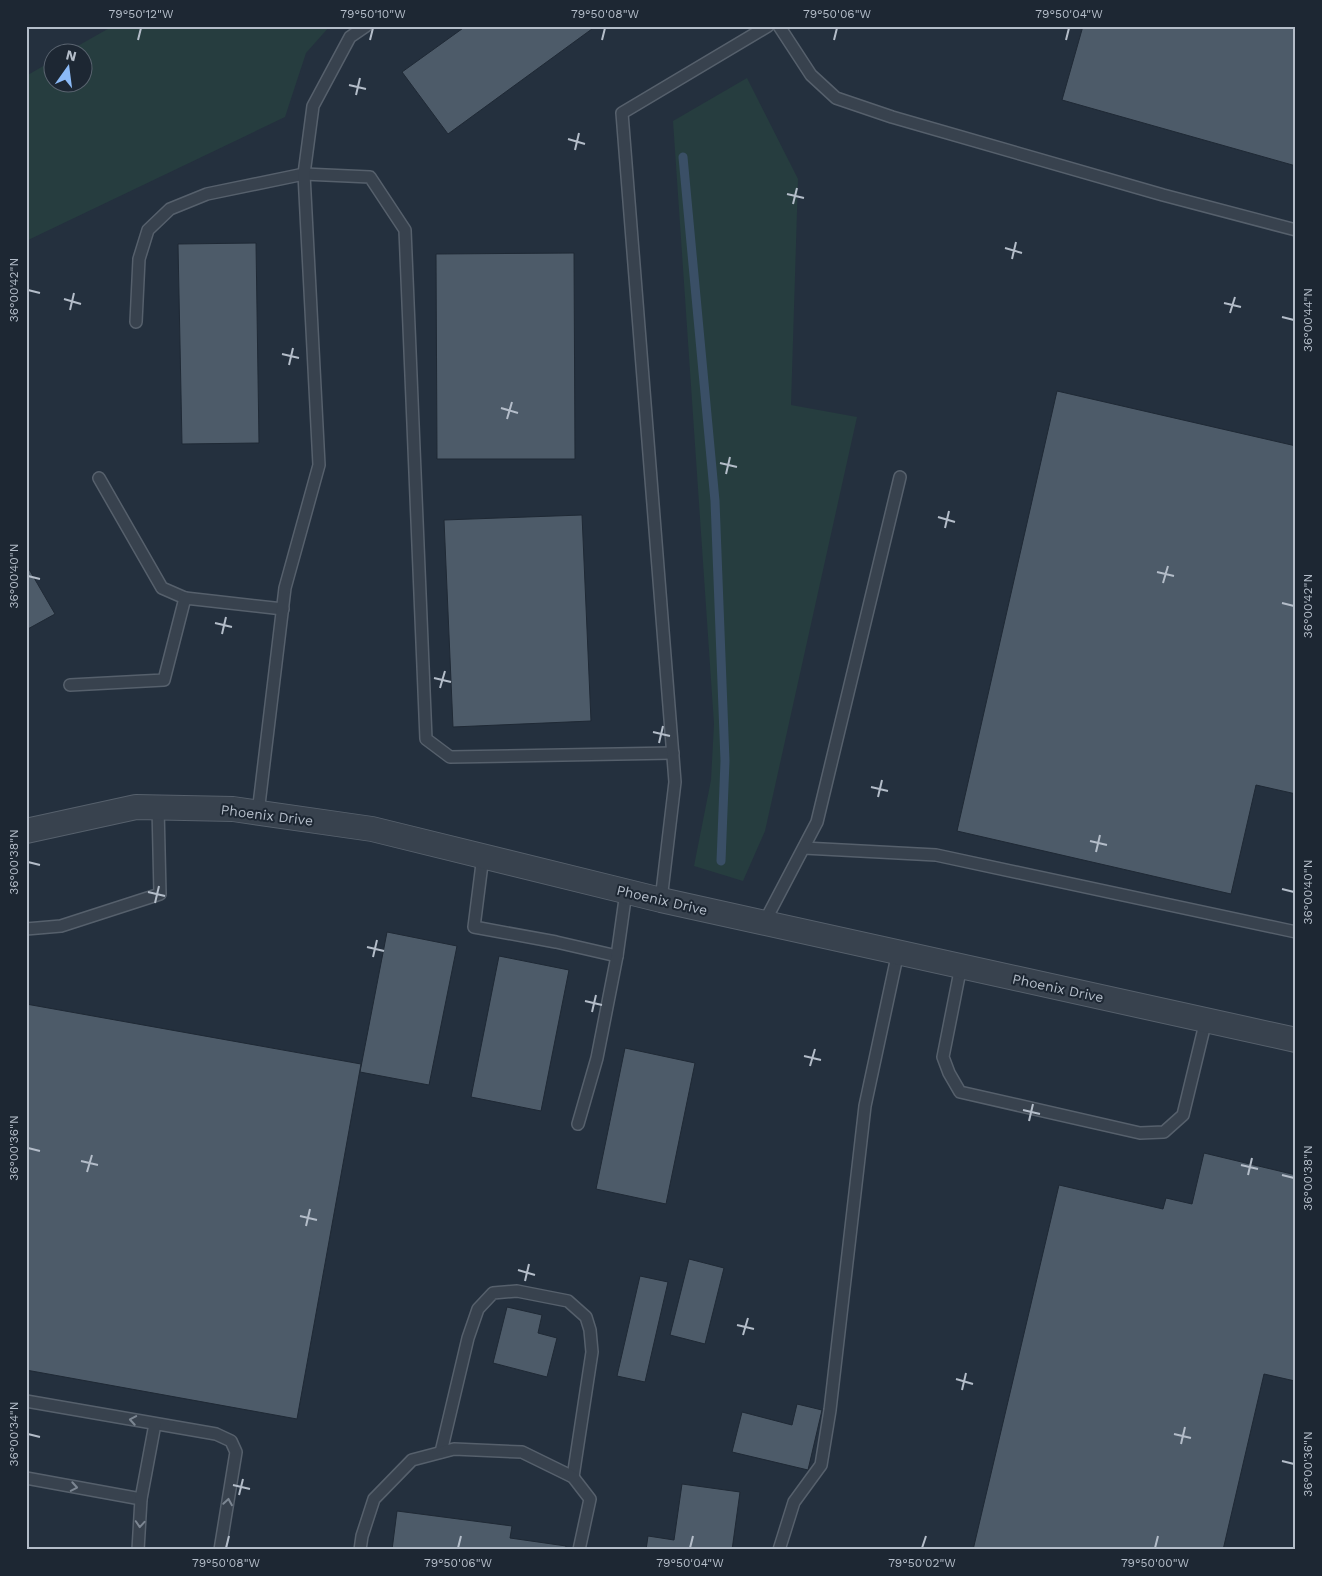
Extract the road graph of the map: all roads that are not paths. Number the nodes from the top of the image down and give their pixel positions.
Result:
1 (366, 26) edge
2 (768, 26) edge
3 (779, 26) edge
4 (304, 174) junction
5 (1296, 230) edge
6 (136, 322) dead end
7 (900, 477) dead end
8 (100, 478) dead end
9 (184, 598) junction
10 (283, 609) junction
11 (70, 685) dead end
12 (673, 753) junction
13 (158, 807) junction
14 (258, 813) junction
15 (26, 831) edge
16 (804, 848) junction
17 (483, 856) junction
18 (626, 892) junction
19 (661, 900) junction
20 (764, 923) junction
21 (26, 929) edge
22 (1296, 932) edge
23 (898, 952) junction
24 (617, 956) junction
25 (961, 966) junction
26 (1206, 1020) junction
27 (1296, 1040) edge
28 (578, 1124) dead end
29 (26, 1401) edge
30 (155, 1424) junction
31 (442, 1452) junction
32 (573, 1477) junction
33 (26, 1478) edge
34 (141, 1499) junction
35 (138, 1550) edge
36 (220, 1550) edge
37 (360, 1550) edge
38 (578, 1550) edge
39 (778, 1550) edge

1 - 4 lane
2 - 12 lane
3 - 5 lane
4 - 6 lane
4 - 10 lane
4 - 12 lane
7 - 16 lane
8 - 9 lane
9 - 10 lane
9 - 11 lane
10 - 14 lane
12 - 19 lane
13 - 14 street, Phoenix Drive
13 - 15 street, Phoenix Drive
13 - 21 lane
14 - 17 street, Phoenix Drive
16 - 20 lane
16 - 22 lane
17 - 18 street, Phoenix Drive
17 - 24 lane
18 - 19 street, Phoenix Drive
18 - 24 lane
19 - 20 street, Phoenix Drive
20 - 23 street, Phoenix Drive
23 - 25 street, Phoenix Drive
23 - 39 lane
24 - 28 lane
25 - 26 street, Phoenix Drive
25 - 26 lane
26 - 27 street, Phoenix Drive
30 -> 29 lane
30 - 34 lane
36 -> 30 lane
31 - 32 lane
31 - 32 lane
31 - 37 lane
32 - 38 lane
33 -> 34 lane
34 -> 35 lane

